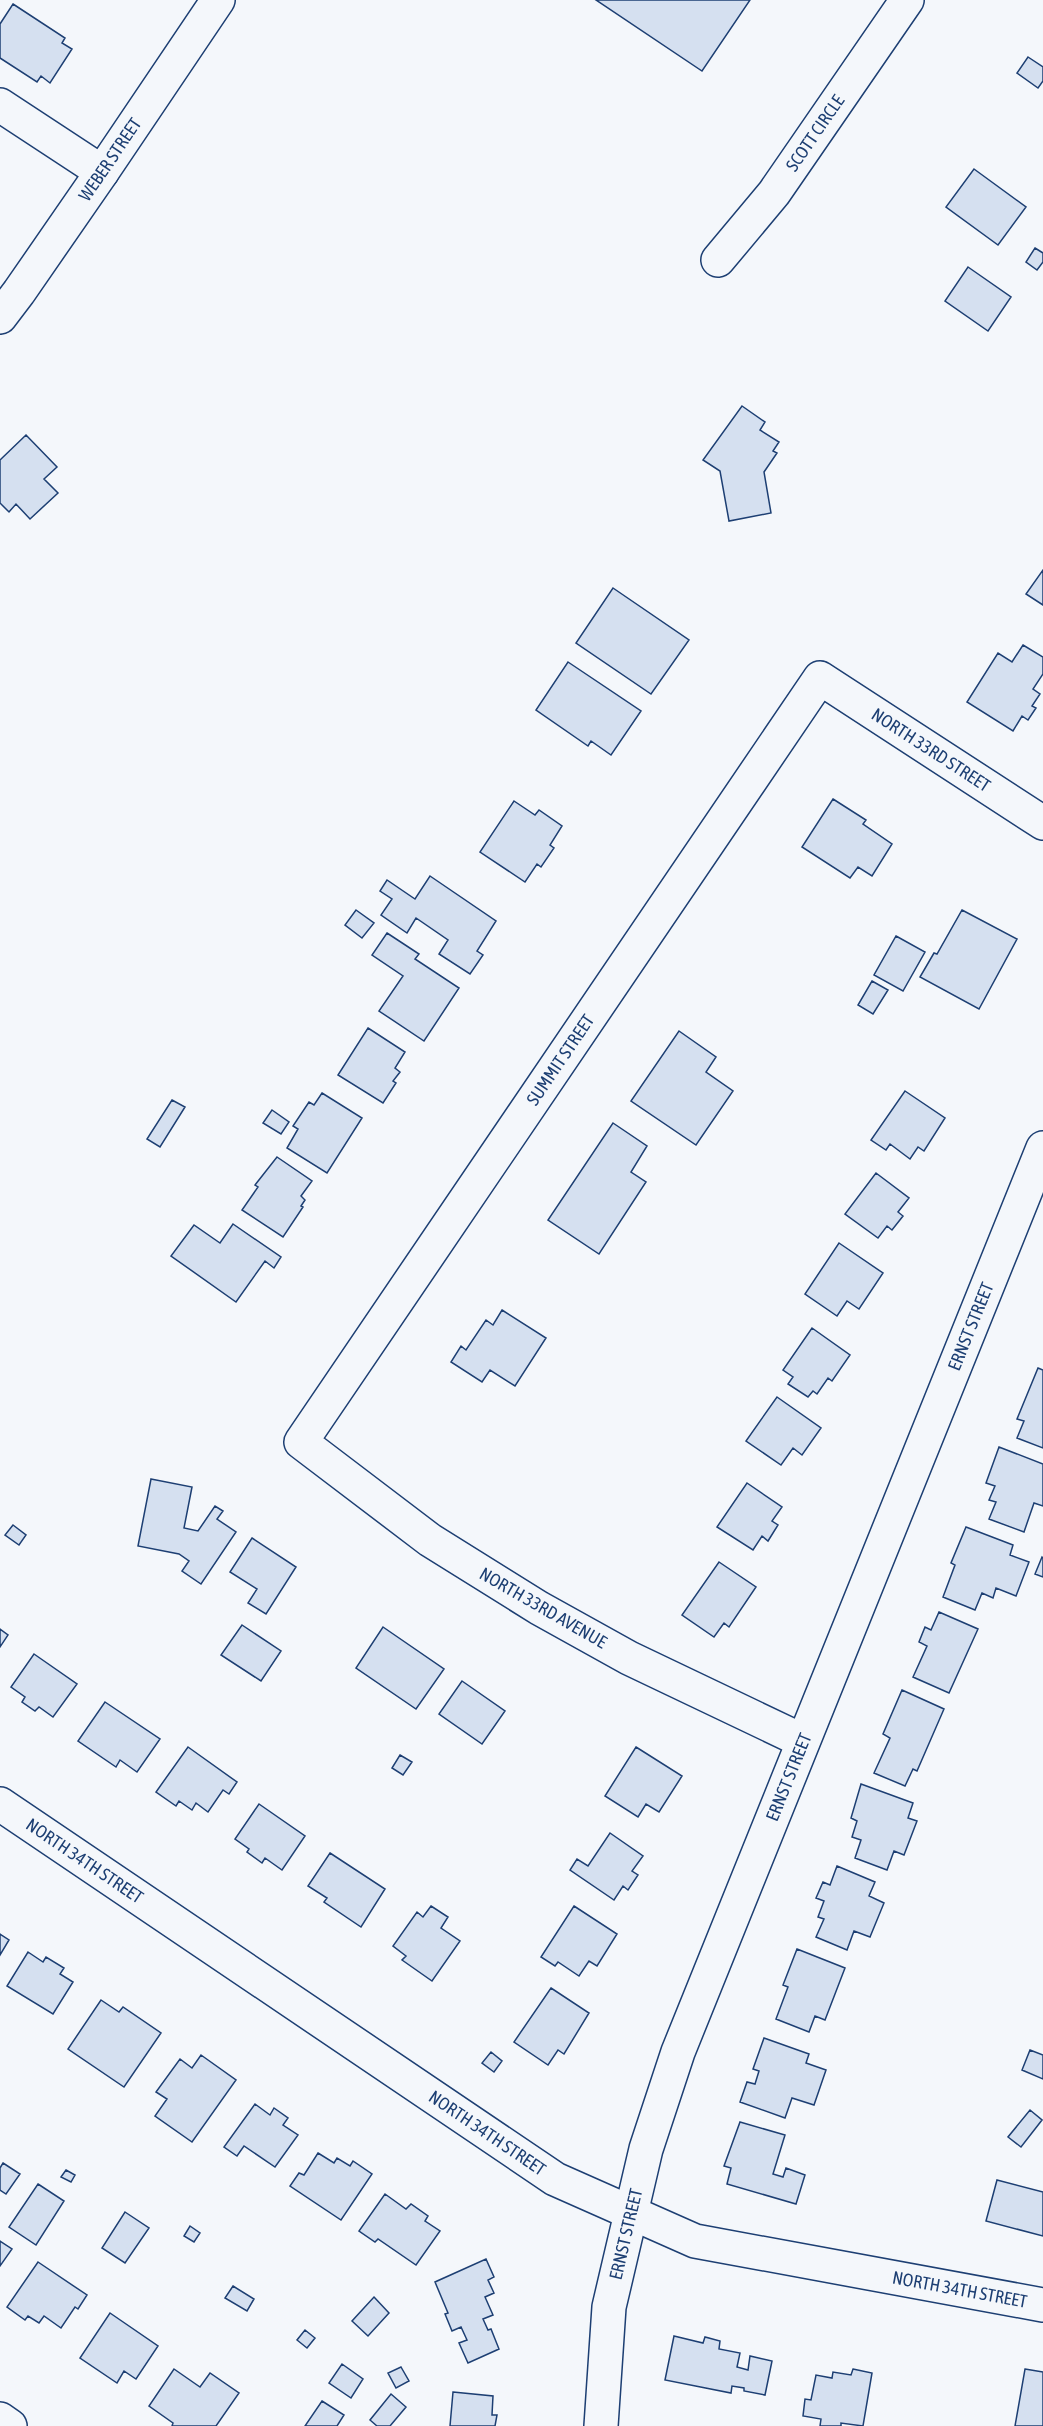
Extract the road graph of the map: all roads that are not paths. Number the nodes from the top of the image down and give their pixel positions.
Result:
1 (218, 0) edge
2 (907, 0) edge
3 (0, 105) edge
4 (102, 172) junction
5 (718, 260) dead end
6 (0, 317) edge
7 (820, 678) joint
8 (1043, 823) edge
9 (1043, 1148) edge
10 (301, 1442) joint
11 (803, 1741) junction
12 (0, 1803) edge
13 (631, 2213) junction
14 (1043, 2305) edge
15 (0, 2419) edge
16 (10, 2426) edge
17 (601, 2426) edge

1 - 4 street, WEBER STREET
2 - 5 street, SCOTT CIRCLE
3 - 4 street
4 - 6 street, WEBER STREET
7 - 8 street, NORTH 33RD STREET
7 - 10 street, SUMMIT STREET
9 - 11 street, ERNST STREET
10 - 11 street, NORTH 33RD AVENUE
11 - 13 street, ERNST STREET
12 - 13 street, NORTH 34TH STREET
13 - 14 street, NORTH 34TH STREET
13 - 17 street, ERNST STREET
15 - 16 street

